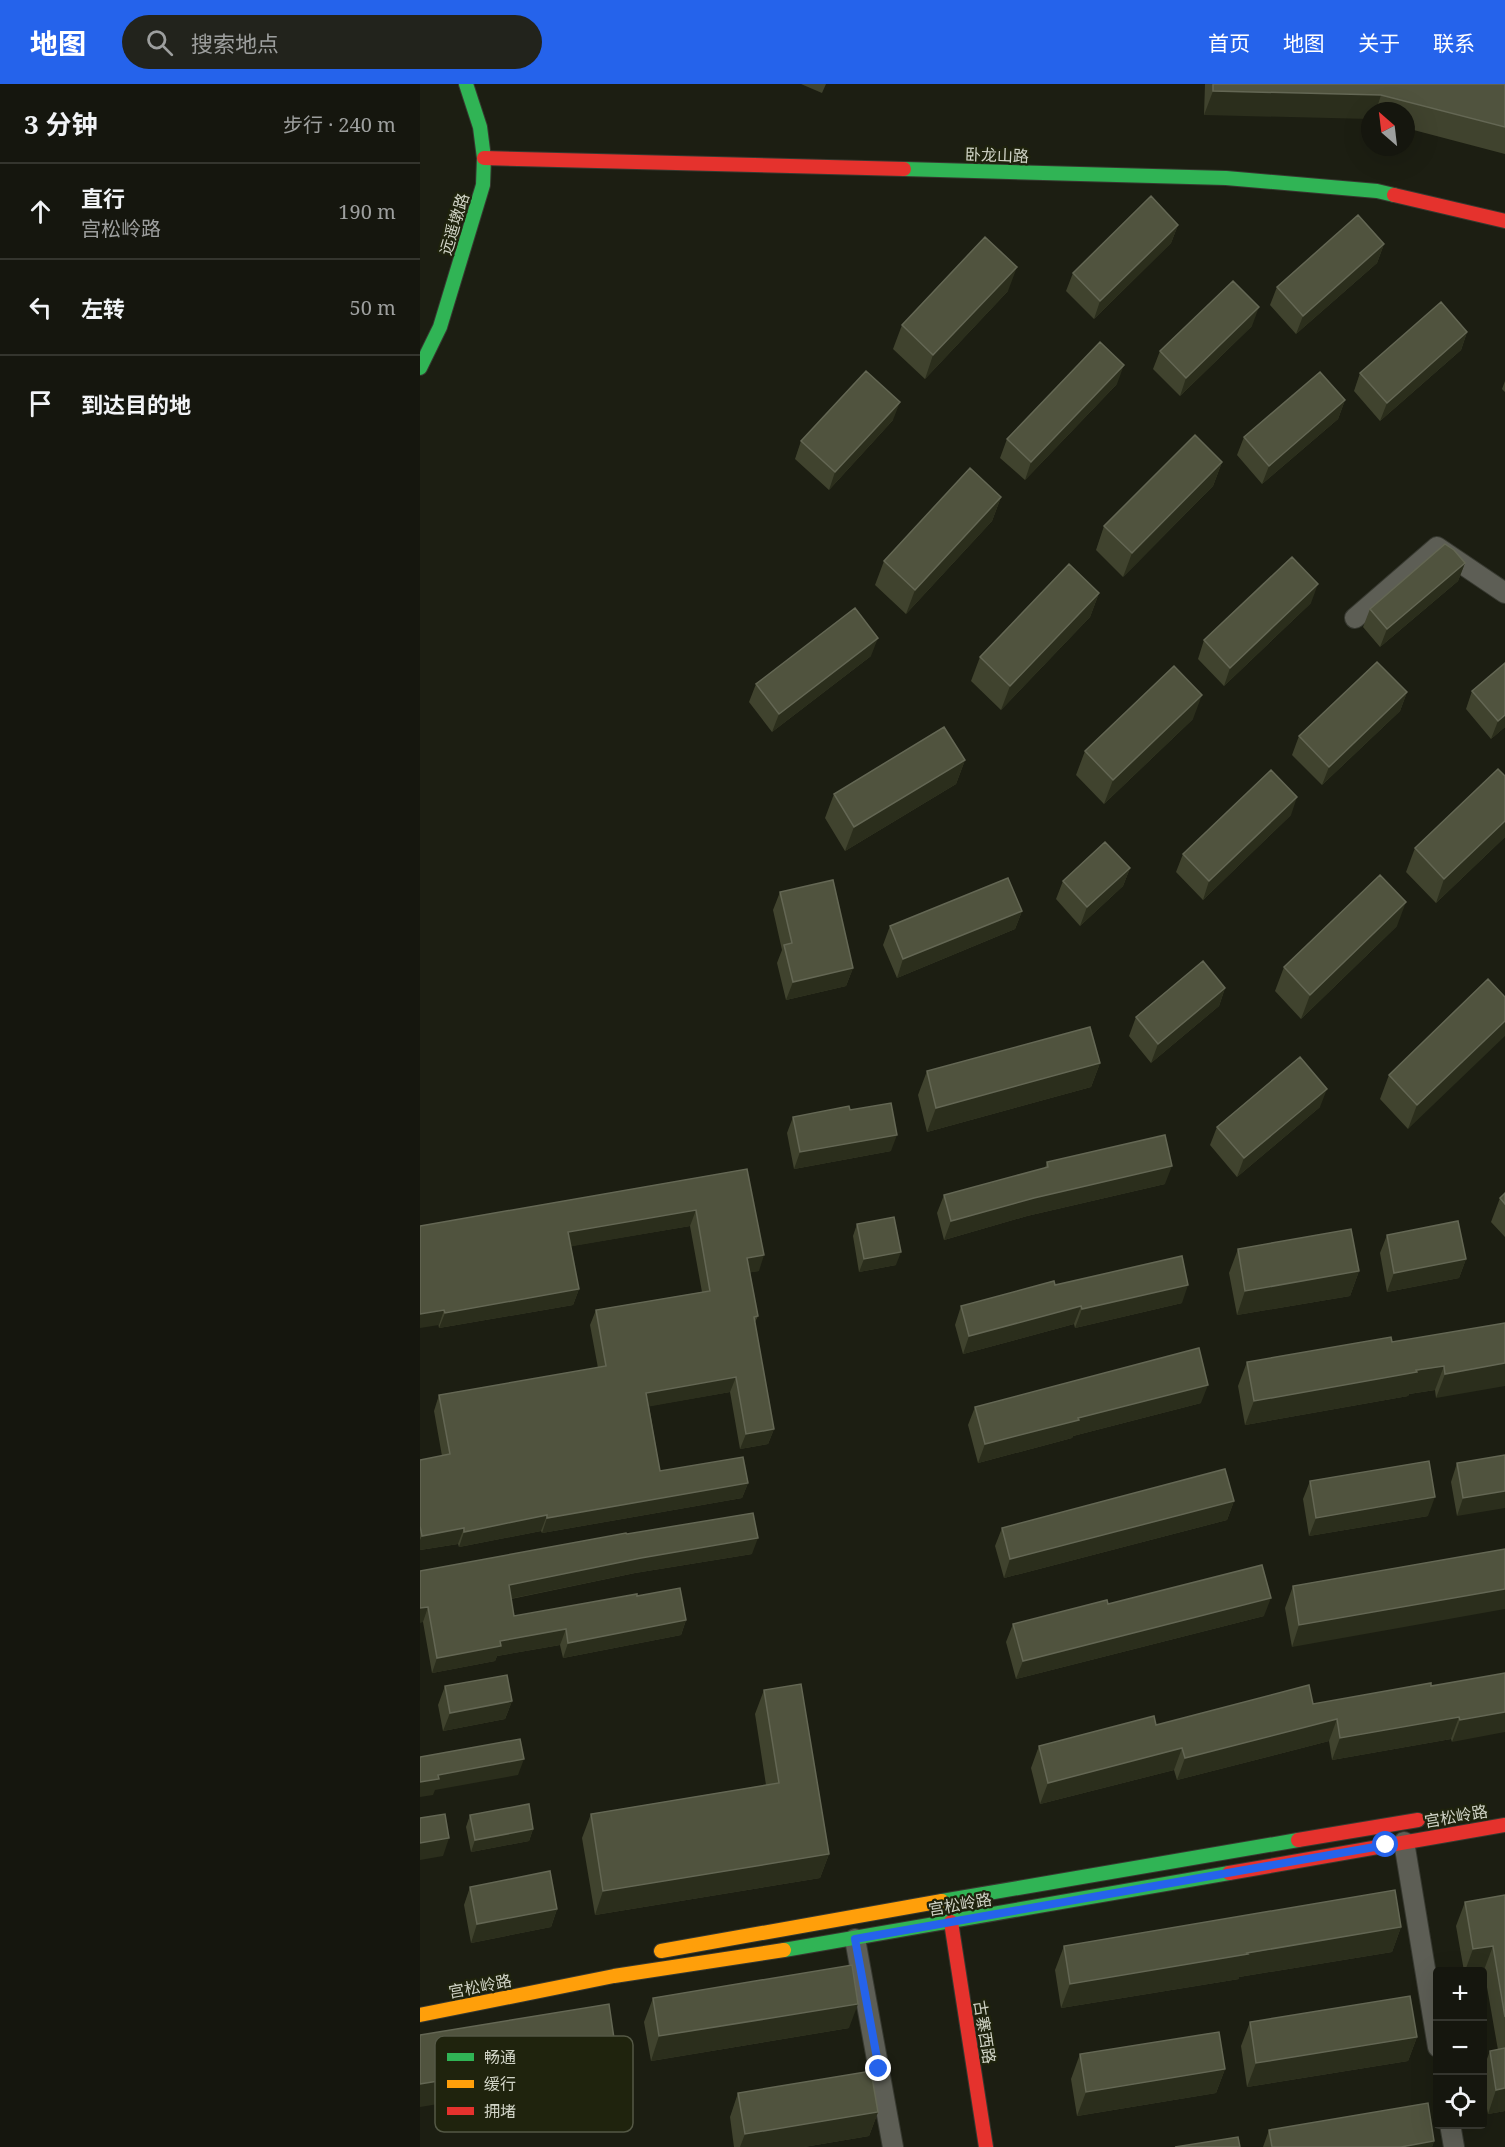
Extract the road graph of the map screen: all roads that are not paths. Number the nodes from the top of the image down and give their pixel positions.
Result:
1 (466, 84) edge
2 (484, 158) junction
3 (1505, 221) edge
4 (420, 368) edge
5 (1505, 593) edge
6 (1355, 618) dead end
7 (1434, 1818) dead end
8 (1505, 1825) edge
9 (1404, 1842) junction
10 (951, 1922) junction
11 (855, 1939) junction
12 (644, 1954) dead end
13 (420, 2015) edge
14 (1433, 2022) edge
15 (1451, 2129) edge
16 (893, 2147) edge
17 (986, 2147) edge
18 (1454, 2147) edge

1 - 2 main road, 远遥墩路
2 - 3 main road, 卧龙山路
2 - 4 main road, 远遥墩路
5 - 6 street
7 - 12 main road
8 - 9 main road, 宫松岭路
9 - 10 main road, 宫松岭路
9 - 14 street
10 - 11 main road, 宫松岭路
10 - 17 main road, 古寨西路
11 - 13 main road, 宫松岭路
11 - 16 street
15 - 18 street

